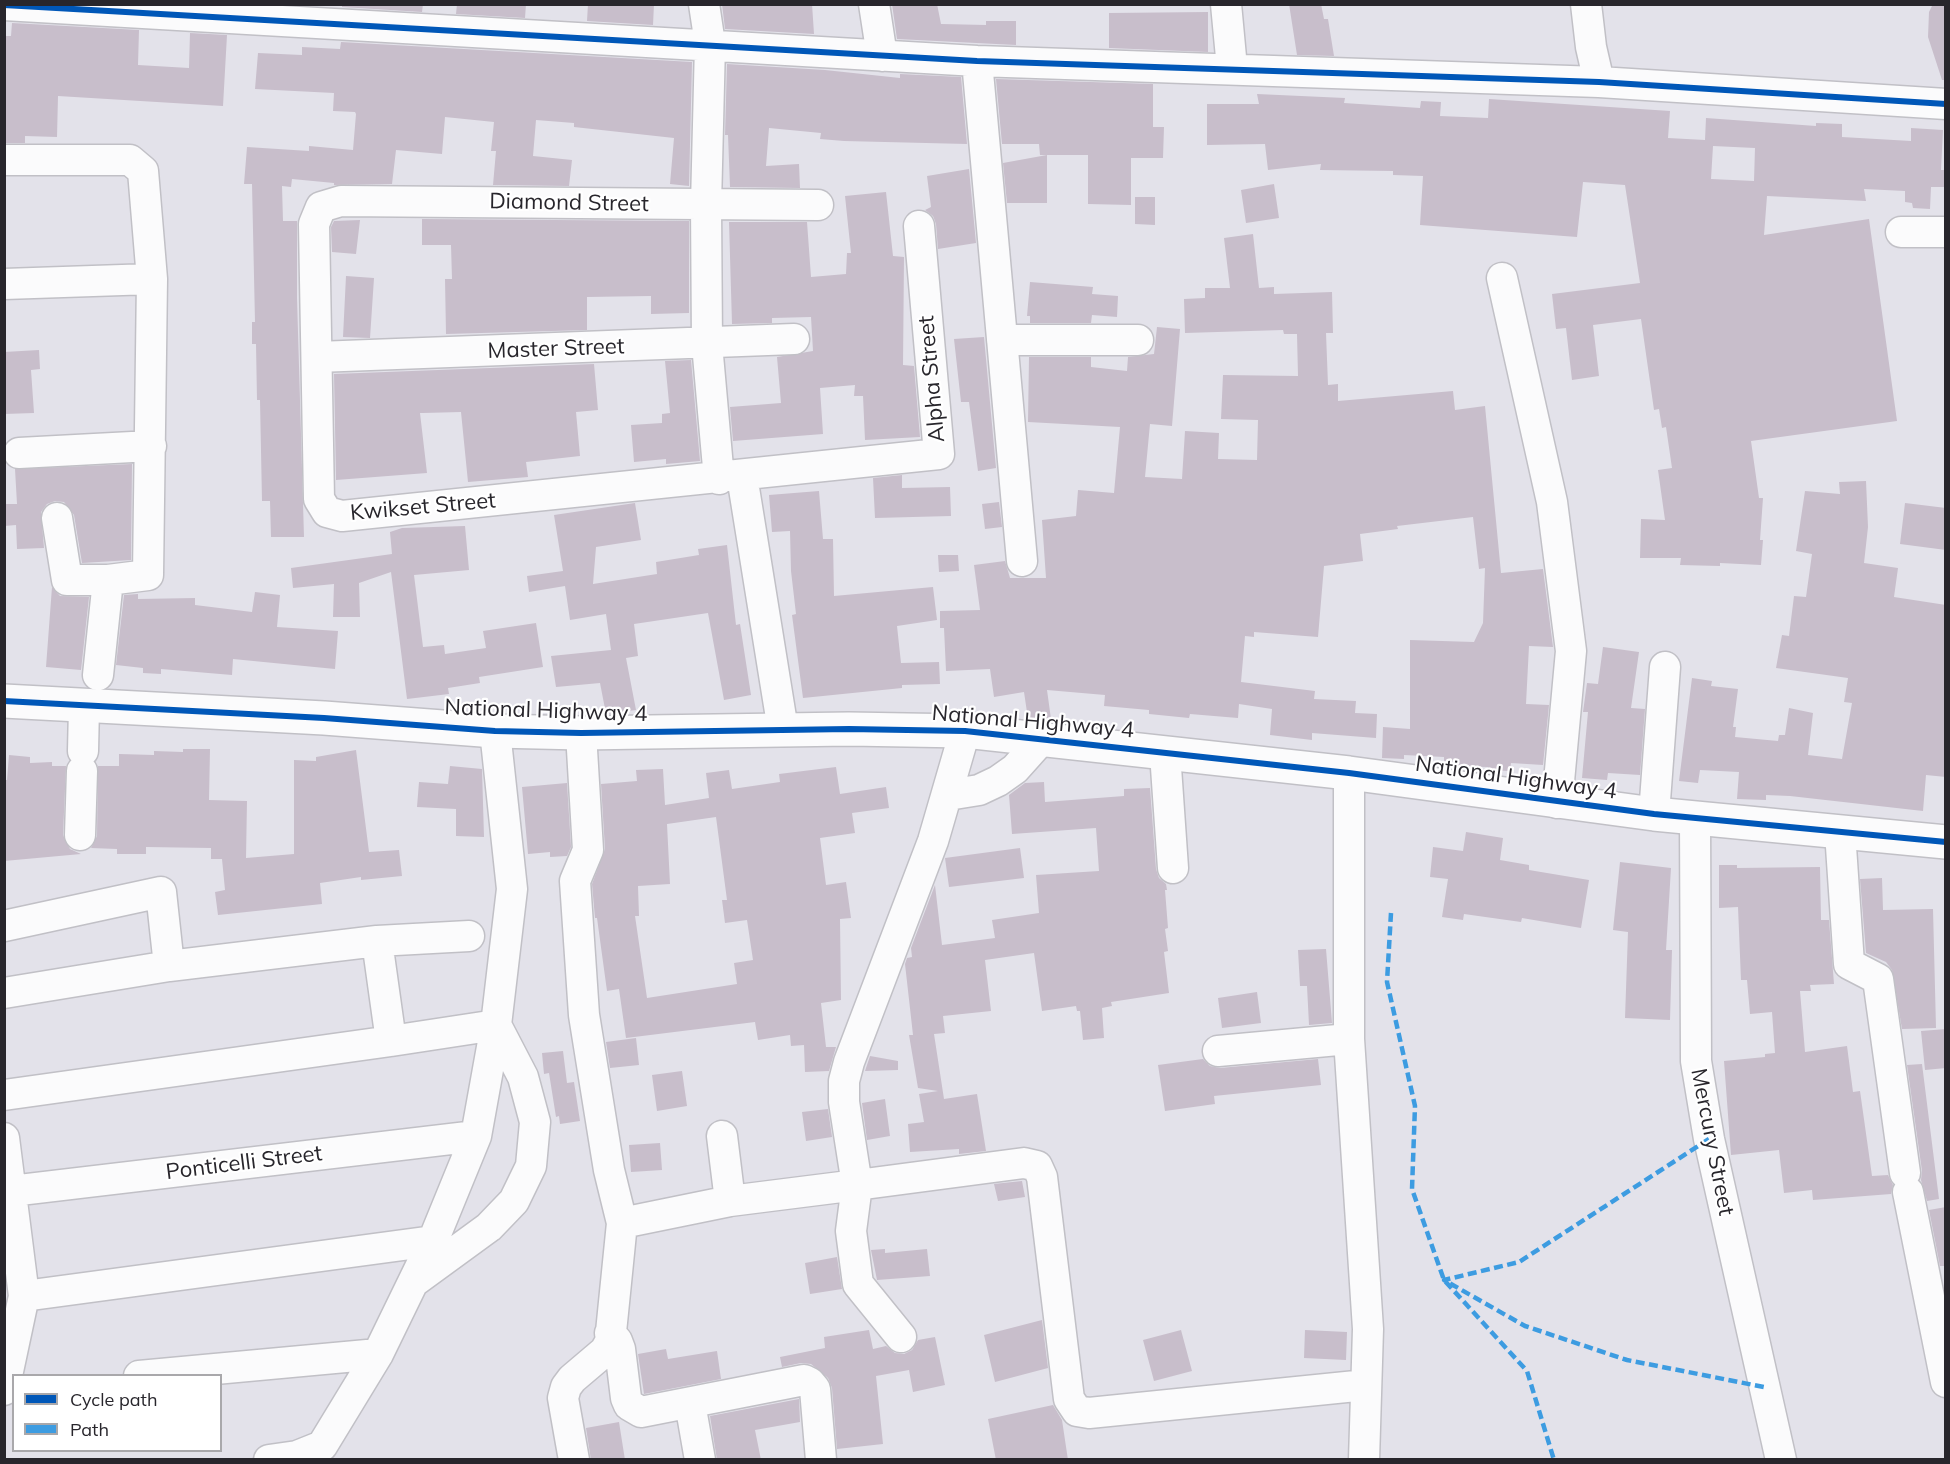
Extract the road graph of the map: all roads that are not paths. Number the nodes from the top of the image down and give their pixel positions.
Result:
1 (704, 4) edge
2 (874, 4) edge
3 (1226, 4) edge
4 (1586, 4) edge
5 (4, 5) edge
6 (114, 8) edge
7 (711, 44) junction
8 (882, 56) junction
9 (977, 61) junction
10 (1232, 68) junction
11 (1599, 82) junction
12 (1946, 104) edge
13 (4, 160) edge
14 (706, 205) junction
15 (818, 205) dead end
16 (321, 207) joint
17 (919, 226) dead end
18 (1901, 232) dead end
19 (1946, 232) edge
20 (1502, 278) dead end
21 (152, 279) junction
22 (4, 284) edge
23 (794, 339) dead end
24 (1138, 339) dead end
25 (1002, 340) junction
26 (707, 344) junction
27 (317, 357) junction
28 (151, 446) junction
29 (20, 453) dead end
30 (731, 478) junction
31 (57, 518) dead end
32 (1022, 561) dead end
33 (108, 580) junction
34 (1665, 667) dead end
35 (93, 694) junction
36 (4, 701) edge
37 (783, 730) junction
38 (495, 731) junction
39 (965, 731) junction
40 (581, 734) junction
41 (1041, 740) junction
42 (1166, 753) junction
43 (1349, 773) junction
44 (948, 795) junction
45 (1557, 803) junction
46 (1654, 814) junction
47 (1695, 818) junction
48 (1840, 832) junction
49 (80, 836) dead end
50 (1946, 842) edge
51 (1173, 868) dead end
52 (4, 926) edge
53 (469, 936) dead end
54 (377, 941) junction
55 (169, 966) junction
56 (4, 993) edge
57 (496, 1025) junction
58 (1349, 1039) junction
59 (391, 1041) junction
60 (1218, 1051) dead end
61 (4, 1095) edge
62 (476, 1136) junction
63 (722, 1136) dead end
64 (4, 1138) edge
65 (857, 1185) junction
66 (11, 1191) junction
67 (730, 1201) junction
68 (622, 1223) junction
69 (433, 1241) junction
70 (413, 1283) junction
71 (24, 1296) junction
72 (610, 1333) junction
73 (901, 1337) dead end
74 (378, 1354) junction
75 (161, 1374) edge
76 (1946, 1383) edge
77 (1366, 1385) junction
78 (8, 1388) edge
79 (690, 1403) junction
80 (288, 1458) edge
81 (574, 1460) edge
82 (700, 1460) edge
83 (821, 1460) edge
84 (1364, 1460) edge
85 (1781, 1460) edge

1 - 7 street
2 - 8 street
3 - 10 street
4 - 11 street
5 - 6 street
6 - 7 street
7 - 8 street
7 - 14 street
8 - 9 street
9 - 10 street
9 - 25 street
10 - 11 street
11 - 12 street
13 - 21 street
14 - 15 street, Diamond Street
14 - 16 street, Diamond Street
14 - 26 street
16 - 27 street, Kwikset Street
17 - 30 street, Alpha Street
18 - 19 street
20 - 45 street
21 - 22 street
21 - 28 street
23 - 26 street, Master Street
24 - 25 street
25 - 32 street
26 - 27 street, Master Street
26 - 30 street
27 - 30 street, Kwikset Street
28 - 29 street
28 - 33 street
30 - 37 street
31 - 33 street
33 - 35 street
34 - 46 street
35 - 36 main road, National Highway 4
35 - 38 main road, National Highway 4
35 - 49 street
37 - 39 main road, National Highway 4
37 - 40 main road, National Highway 4
38 - 40 main road, National Highway 4
38 - 57 street
39 - 41 main road, National Highway 4
39 - 44 street
40 - 68 street
41 - 42 main road, National Highway 4
41 - 44 street
42 - 43 main road, National Highway 4
42 - 51 street
43 - 45 main road, National Highway 4
43 - 58 street
44 - 65 street
45 - 46 main road, National Highway 4
46 - 47 main road, National Highway 4
47 - 48 main road, National Highway 4
47 - 85 street, Mercury Street
48 - 50 main road, National Highway 4
48 - 76 street
52 - 55 street
53 - 54 street
54 - 55 street
54 - 59 street
55 - 56 street
57 - 59 street
57 - 62 street
57 - 70 street
58 - 60 street
58 - 77 street
59 - 61 street
62 - 66 street, Ponticelli Street
62 - 69 street
63 - 67 street
64 - 66 street
65 - 67 street
65 - 73 street
65 - 77 street
66 - 71 street
67 - 68 street
68 - 72 street
69 - 70 street
69 - 71 street
70 - 74 street
71 - 78 street
72 - 79 street
72 - 81 street
74 - 75 street
74 - 80 street
77 - 84 street
79 - 82 street
79 - 83 street

